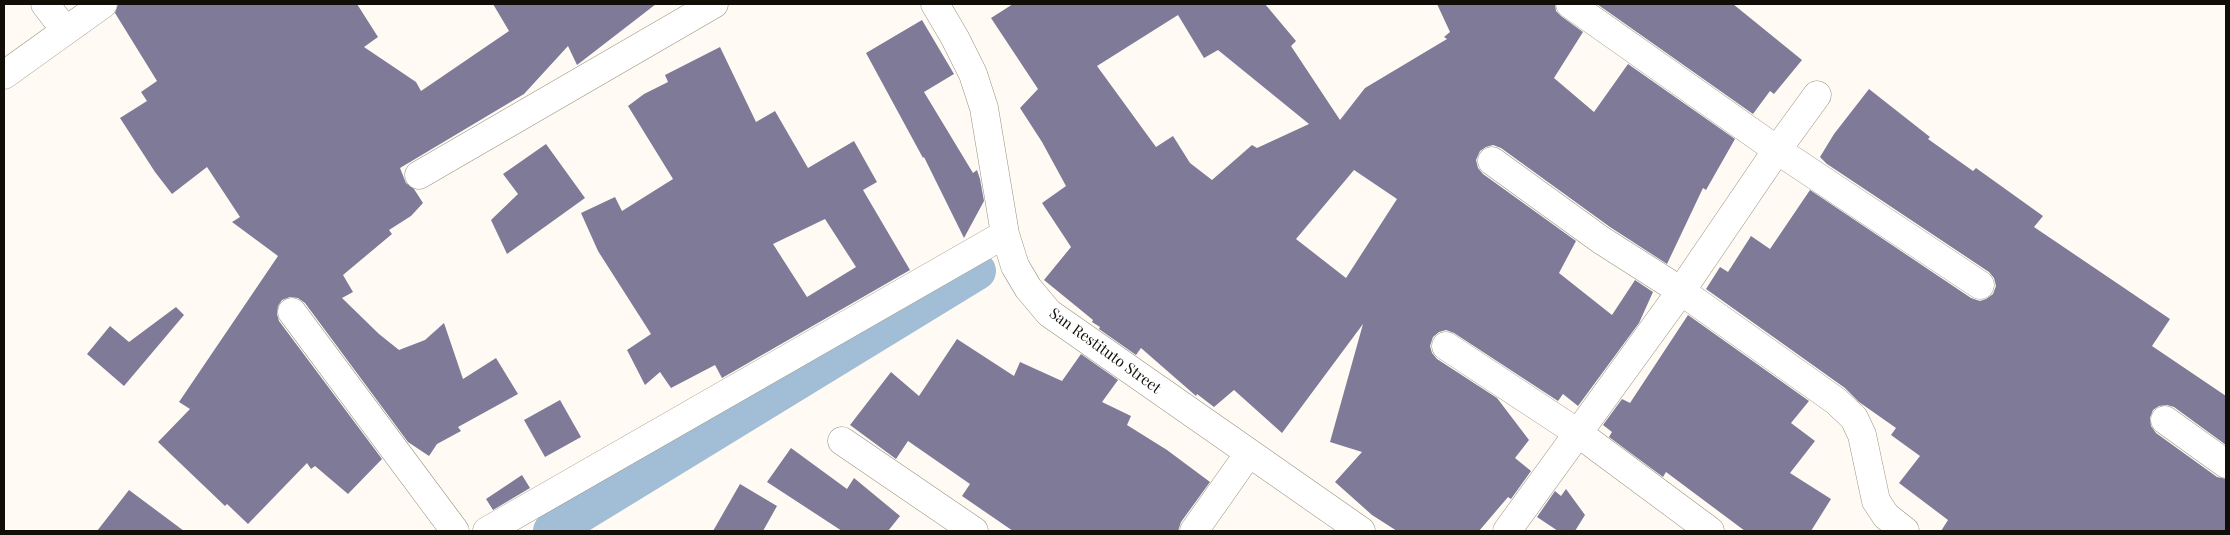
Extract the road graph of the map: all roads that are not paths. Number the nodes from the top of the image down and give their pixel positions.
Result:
1 (45, 4) edge
2 (103, 4) edge
3 (714, 4) edge
4 (935, 4) edge
5 (1570, 4) edge
6 (65, 30) junction
7 (4, 75) edge
8 (1818, 95) dead end
9 (1776, 150) junction
10 (1492, 161) dead end
11 (419, 176) dead end
12 (1005, 234) junction
13 (1980, 285) dead end
14 (1681, 290) junction
15 (292, 312) dead end
16 (1446, 346) dead end
17 (2165, 420) dead end
18 (1578, 433) junction
19 (842, 442) dead end
20 (1248, 453) junction
21 (2226, 464) edge
22 (455, 531) edge
23 (487, 531) edge
24 (974, 531) edge
25 (1194, 531) edge
26 (1361, 531) edge
27 (1507, 531) edge
28 (1710, 531) edge
29 (1905, 531) edge

1 - 6 street
2 - 6 street
3 - 11 street
4 - 12 street, San Restituto Street
5 - 9 street
6 - 7 street
8 - 9 street
9 - 13 street
9 - 14 street
10 - 14 street
12 - 20 street, San Restituto Street
12 - 23 street
14 - 18 street
14 - 29 street
15 - 22 street
16 - 18 street
17 - 21 street
18 - 27 street
18 - 28 street
19 - 24 street
20 - 25 street
20 - 26 street, San Restituto Street

